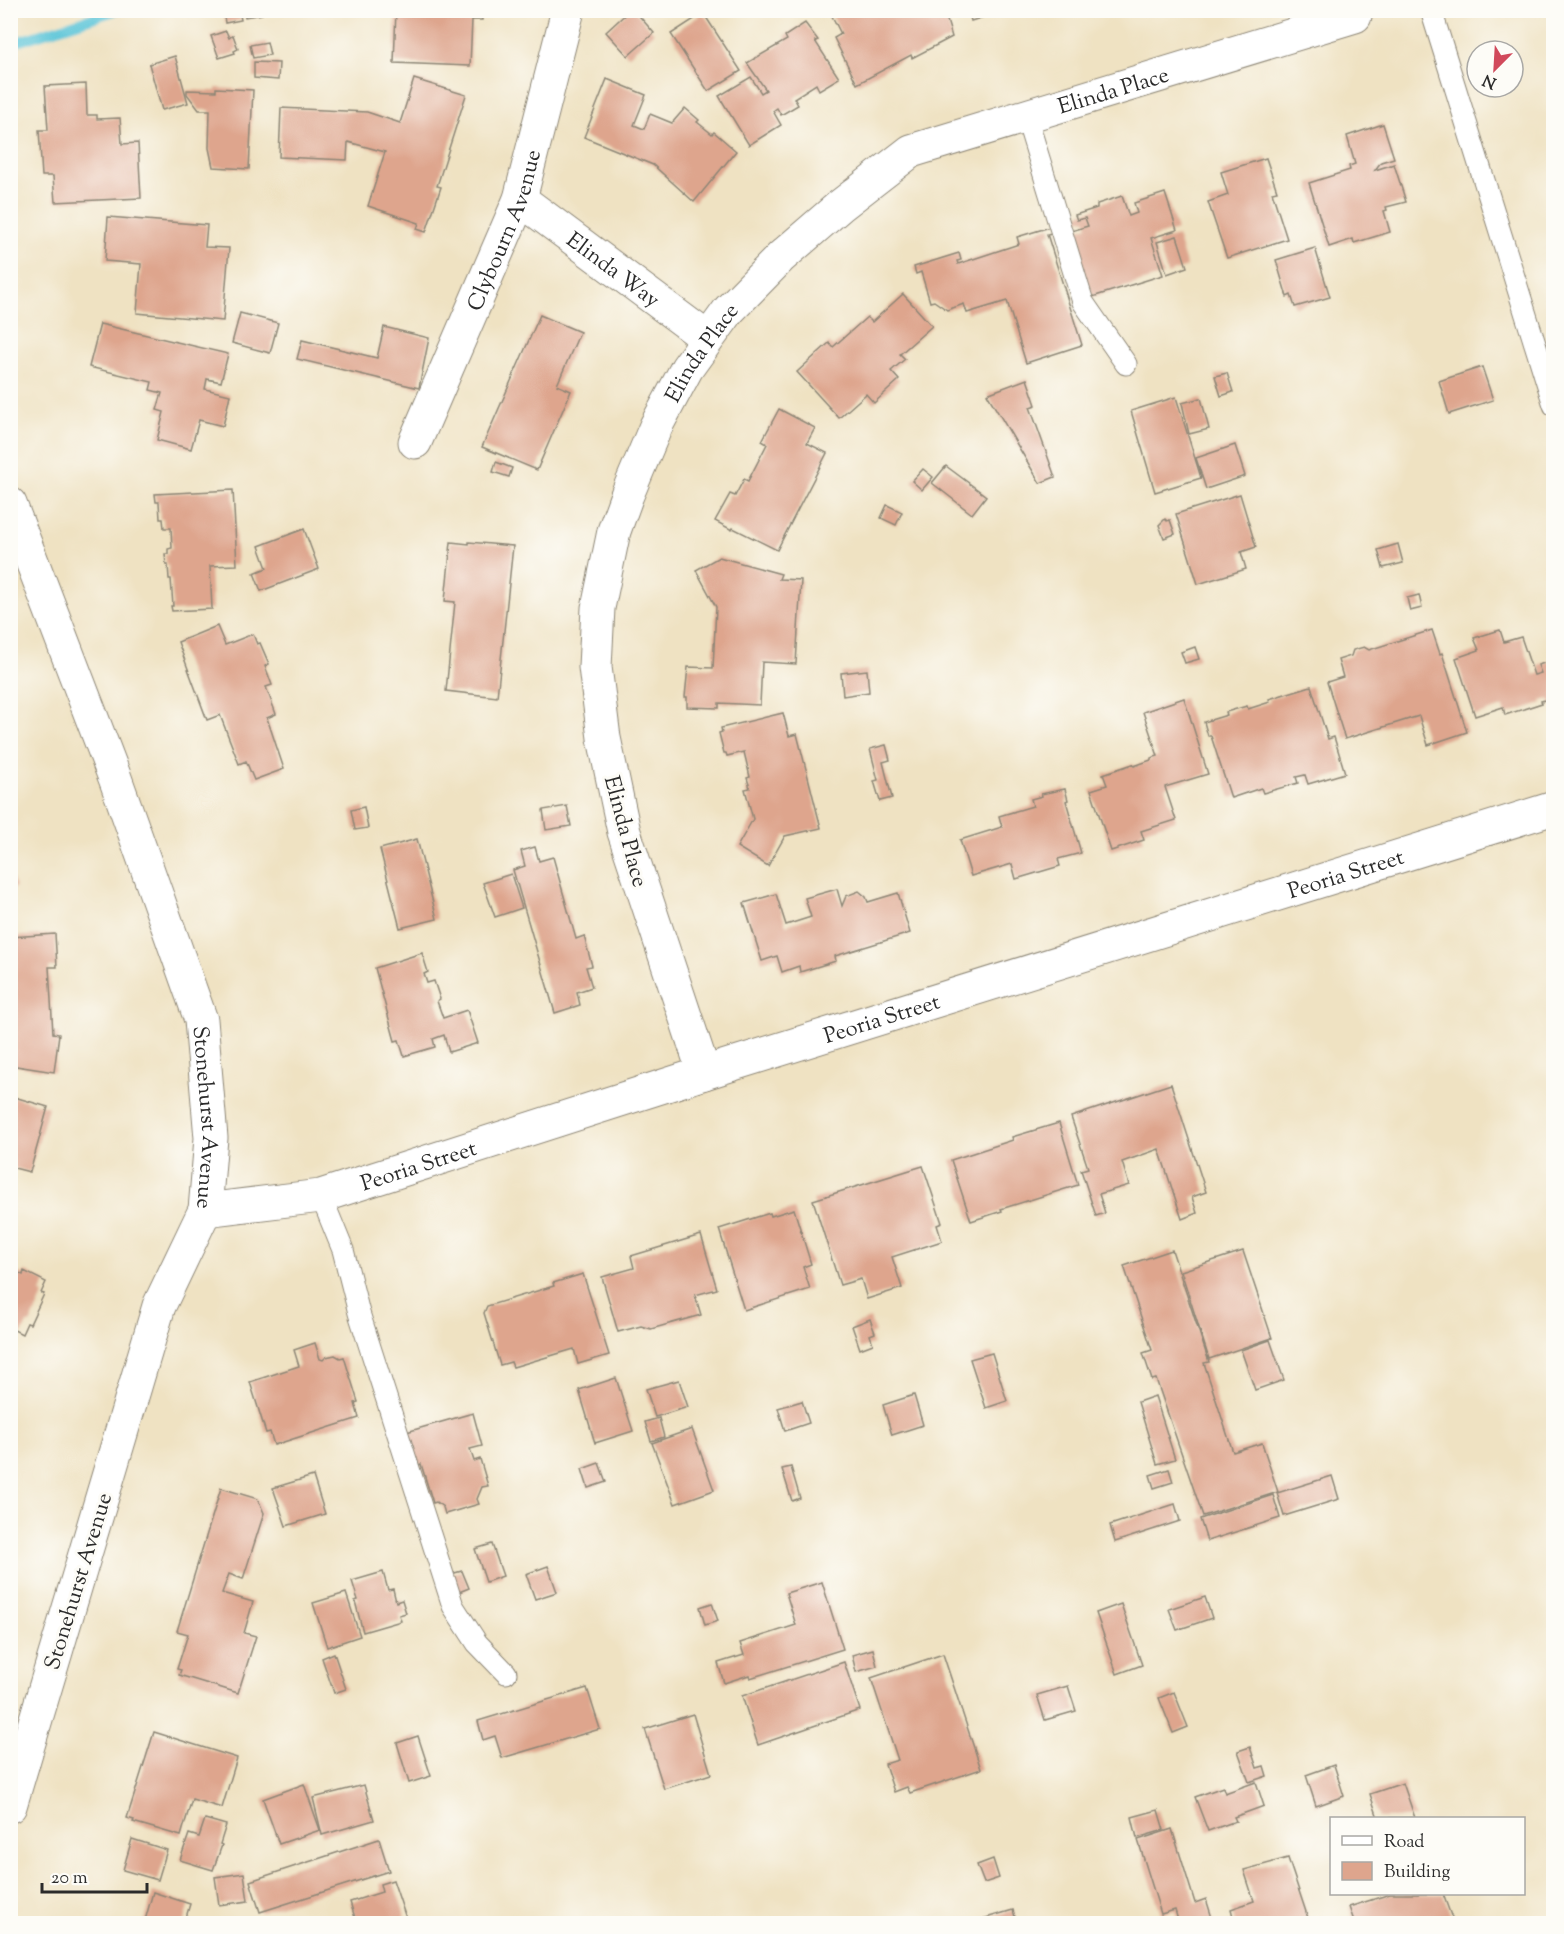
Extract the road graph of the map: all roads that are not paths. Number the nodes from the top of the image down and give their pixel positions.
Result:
1 (568, 10) edge
2 (1431, 10) edge
3 (1355, 16) dead end
4 (1026, 116) junction
5 (520, 199) junction
6 (707, 338) junction
7 (1126, 364) dead end
8 (1554, 405) edge
9 (416, 442) dead end
10 (10, 504) edge
11 (1554, 808) edge
12 (704, 1073) junction
13 (321, 1196) junction
14 (205, 1210) junction
15 (506, 1673) dead end
16 (10, 1806) edge

1 - 5 street, Clybourn Avenue
2 - 8 lane
3 - 4 street, Elinda Place
4 - 6 street, Elinda Place
4 - 7 lane
5 - 6 street, Elinda Way
5 - 9 street, Clybourn Avenue
6 - 12 street, Elinda Place
10 - 14 street, Stonehurst Avenue
11 - 12 street, Peoria Street
12 - 13 street, Peoria Street
13 - 14 street, Peoria Street
13 - 15 lane
14 - 16 street, Stonehurst Avenue

